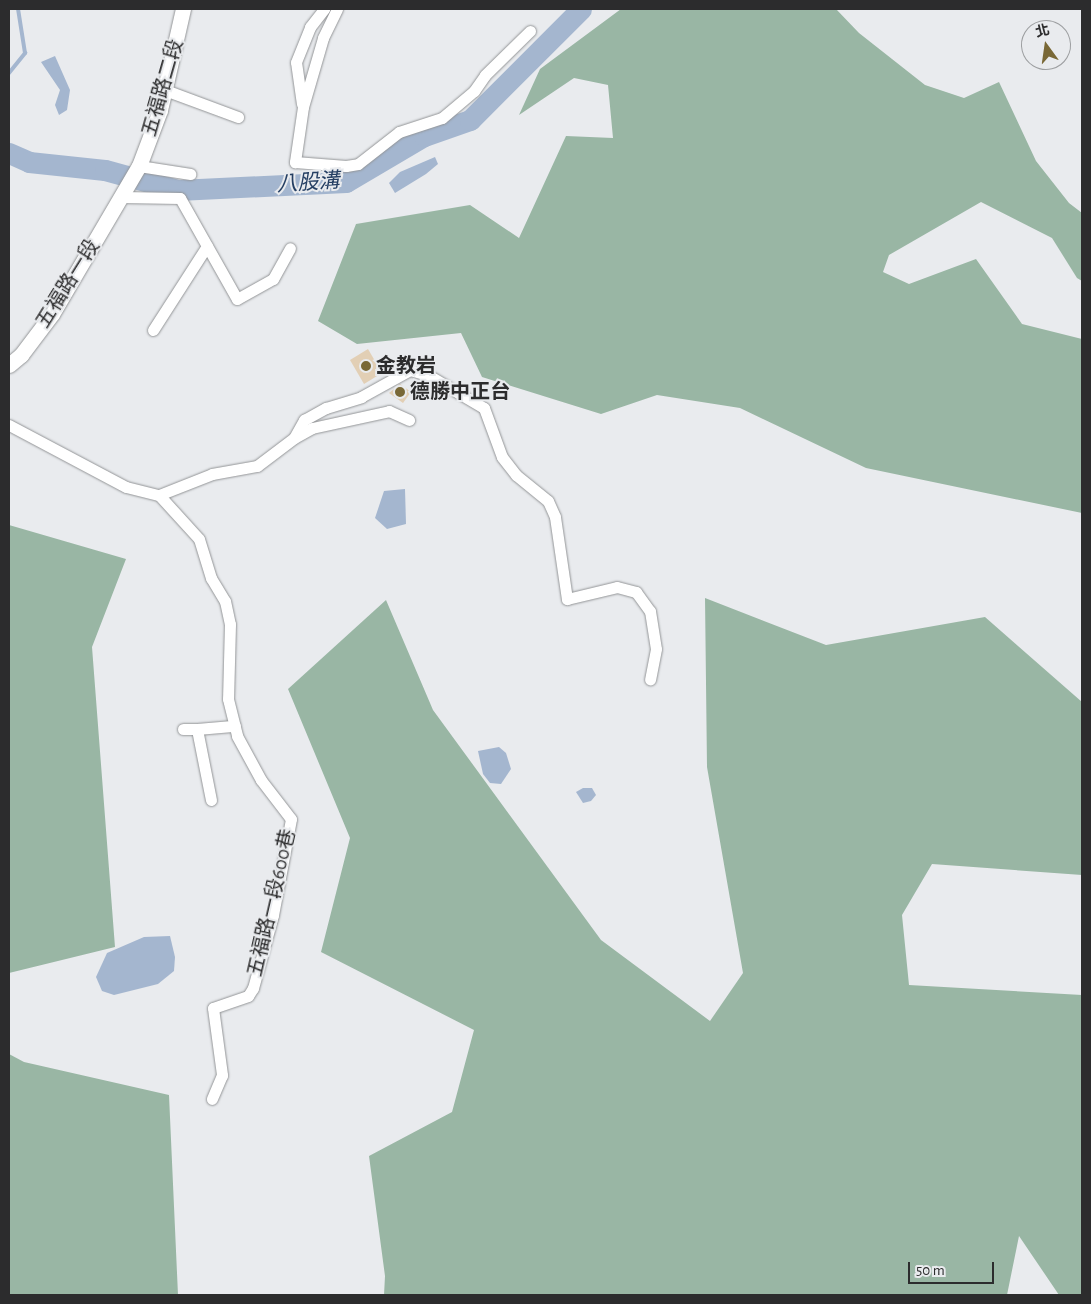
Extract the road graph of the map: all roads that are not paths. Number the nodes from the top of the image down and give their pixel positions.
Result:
1 (183, 9) edge
2 (324, 9) edge
3 (337, 9) edge
4 (530, 31) dead end
5 (165, 90) junction
6 (303, 107) junction
7 (238, 117) dead end
8 (139, 166) junction
9 (190, 174) dead end
10 (121, 197) junction
11 (207, 246) junction
12 (290, 248) dead end
13 (153, 330) dead end
14 (9, 365) edge
15 (408, 420) dead end
16 (9, 425) edge
17 (294, 438) junction
18 (159, 495) junction
19 (650, 679) dead end
20 (235, 726) junction
21 (183, 729) dead end
22 (197, 729) junction
23 (211, 800) dead end
24 (212, 1098) dead end

1 - 5 main road, 五福路二段
2 - 6 lane
3 - 6 lane
4 - 6 lane
5 - 7 lane
5 - 8 main road, 五福路二段
8 - 9 lane
8 - 10 main road, 五福路二段
10 - 11 lane
10 - 14 main road, 五福路一段
11 - 12 lane
11 - 13 lane
15 - 17 lane
16 - 18 lane
17 - 18 lane
17 - 19 lane
18 - 20 lane, 五福路一段600巷
20 - 22 lane
20 - 24 lane, 五福路一段600巷
21 - 22 lane
22 - 23 lane

